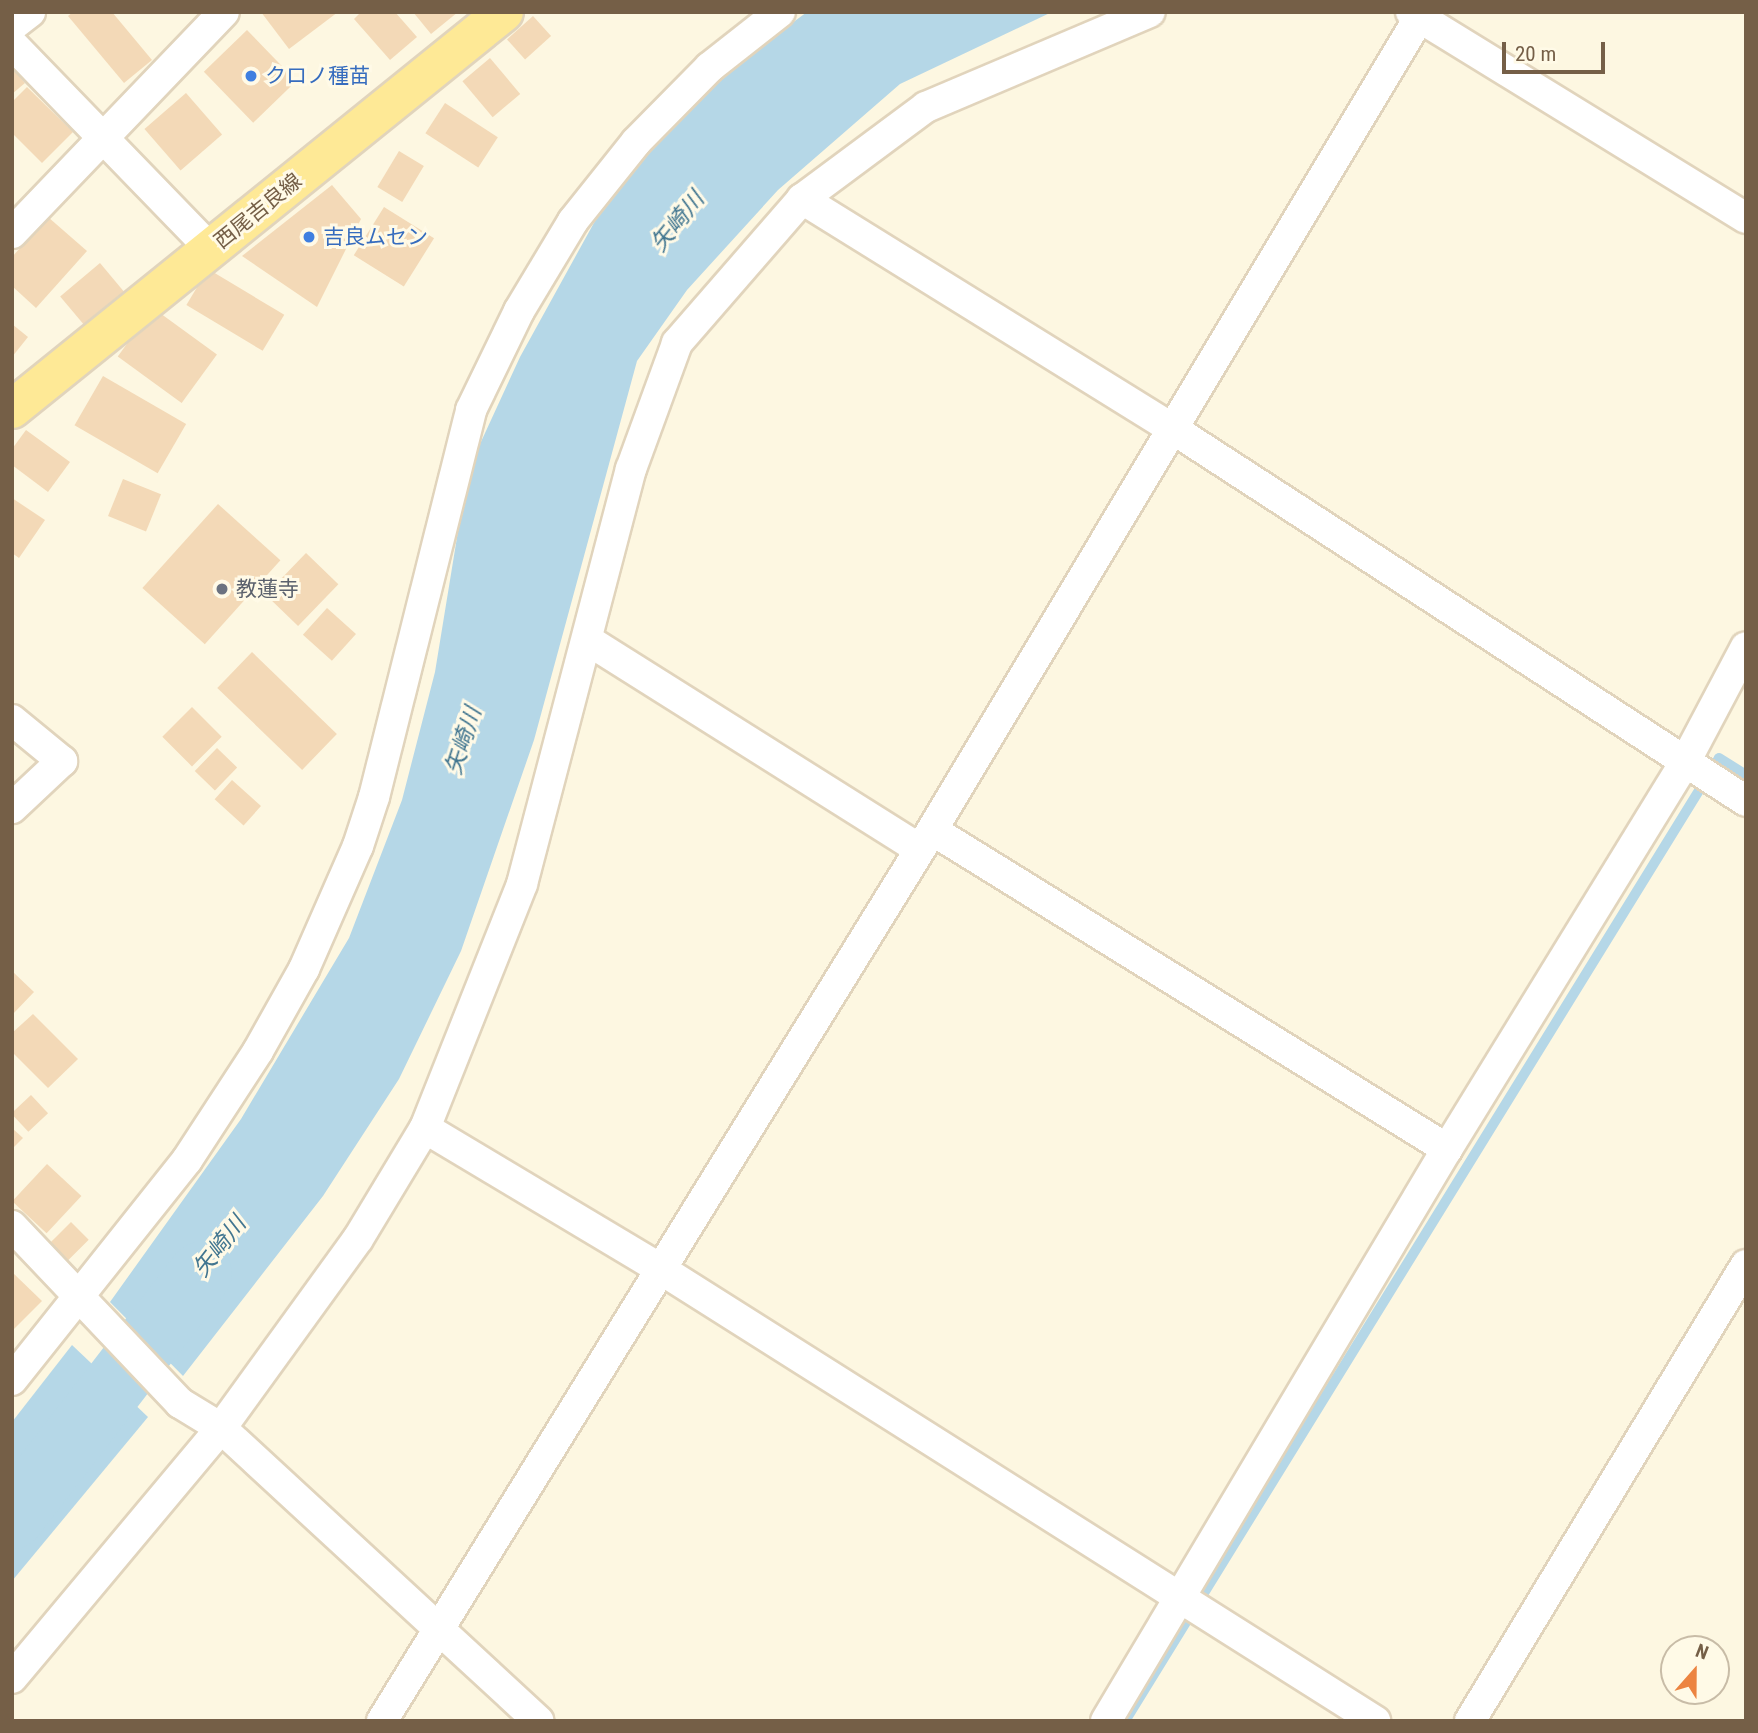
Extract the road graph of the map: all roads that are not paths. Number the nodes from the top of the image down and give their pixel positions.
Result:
1 (30, 12) edge
2 (224, 12) edge
3 (504, 12) edge
4 (780, 12) edge
5 (1150, 12) edge
6 (1415, 15) edge
7 (12, 26) edge
8 (12, 44) edge
9 (100, 139) junction
10 (802, 199) junction
11 (1746, 218) edge
12 (12, 233) edge
13 (211, 249) junction
14 (12, 409) edge
15 (1173, 429) junction
16 (589, 641) junction
17 (1746, 647) edge
18 (12, 720) edge
19 (1684, 764) junction
20 (1746, 801) edge
21 (12, 808) edge
22 (925, 839) junction
23 (425, 1128) junction
24 (1447, 1149) junction
25 (12, 1226) edge
26 (1746, 1265) edge
27 (662, 1270) junction
28 (90, 1310) junction
29 (12, 1380) edge
30 (220, 1428) junction
31 (1181, 1600) junction
32 (438, 1632) junction
33 (12, 1678) edge
34 (382, 1721) edge
35 (539, 1721) edge
36 (1106, 1721) edge
37 (1375, 1721) edge
38 (1470, 1721) edge

1 - 7 street
2 - 9 street
3 - 13 main road, 西尾吉良線
4 - 28 street
5 - 10 street
6 - 11 street
6 - 15 street
8 - 9 street
9 - 12 street
9 - 13 street
10 - 15 street
10 - 16 street
13 - 14 main road, 西尾吉良線
15 - 19 street
15 - 22 street
16 - 22 street
16 - 23 street
17 - 19 street
18 - 21 street
19 - 20 street
19 - 24 street
22 - 24 street
22 - 27 street
23 - 27 street
23 - 30 street
24 - 31 street
25 - 28 street
26 - 38 street
27 - 31 street
27 - 32 street
28 - 29 street
28 - 30 street
30 - 32 street
30 - 33 street
31 - 36 street
31 - 37 street
32 - 34 street
32 - 35 street

